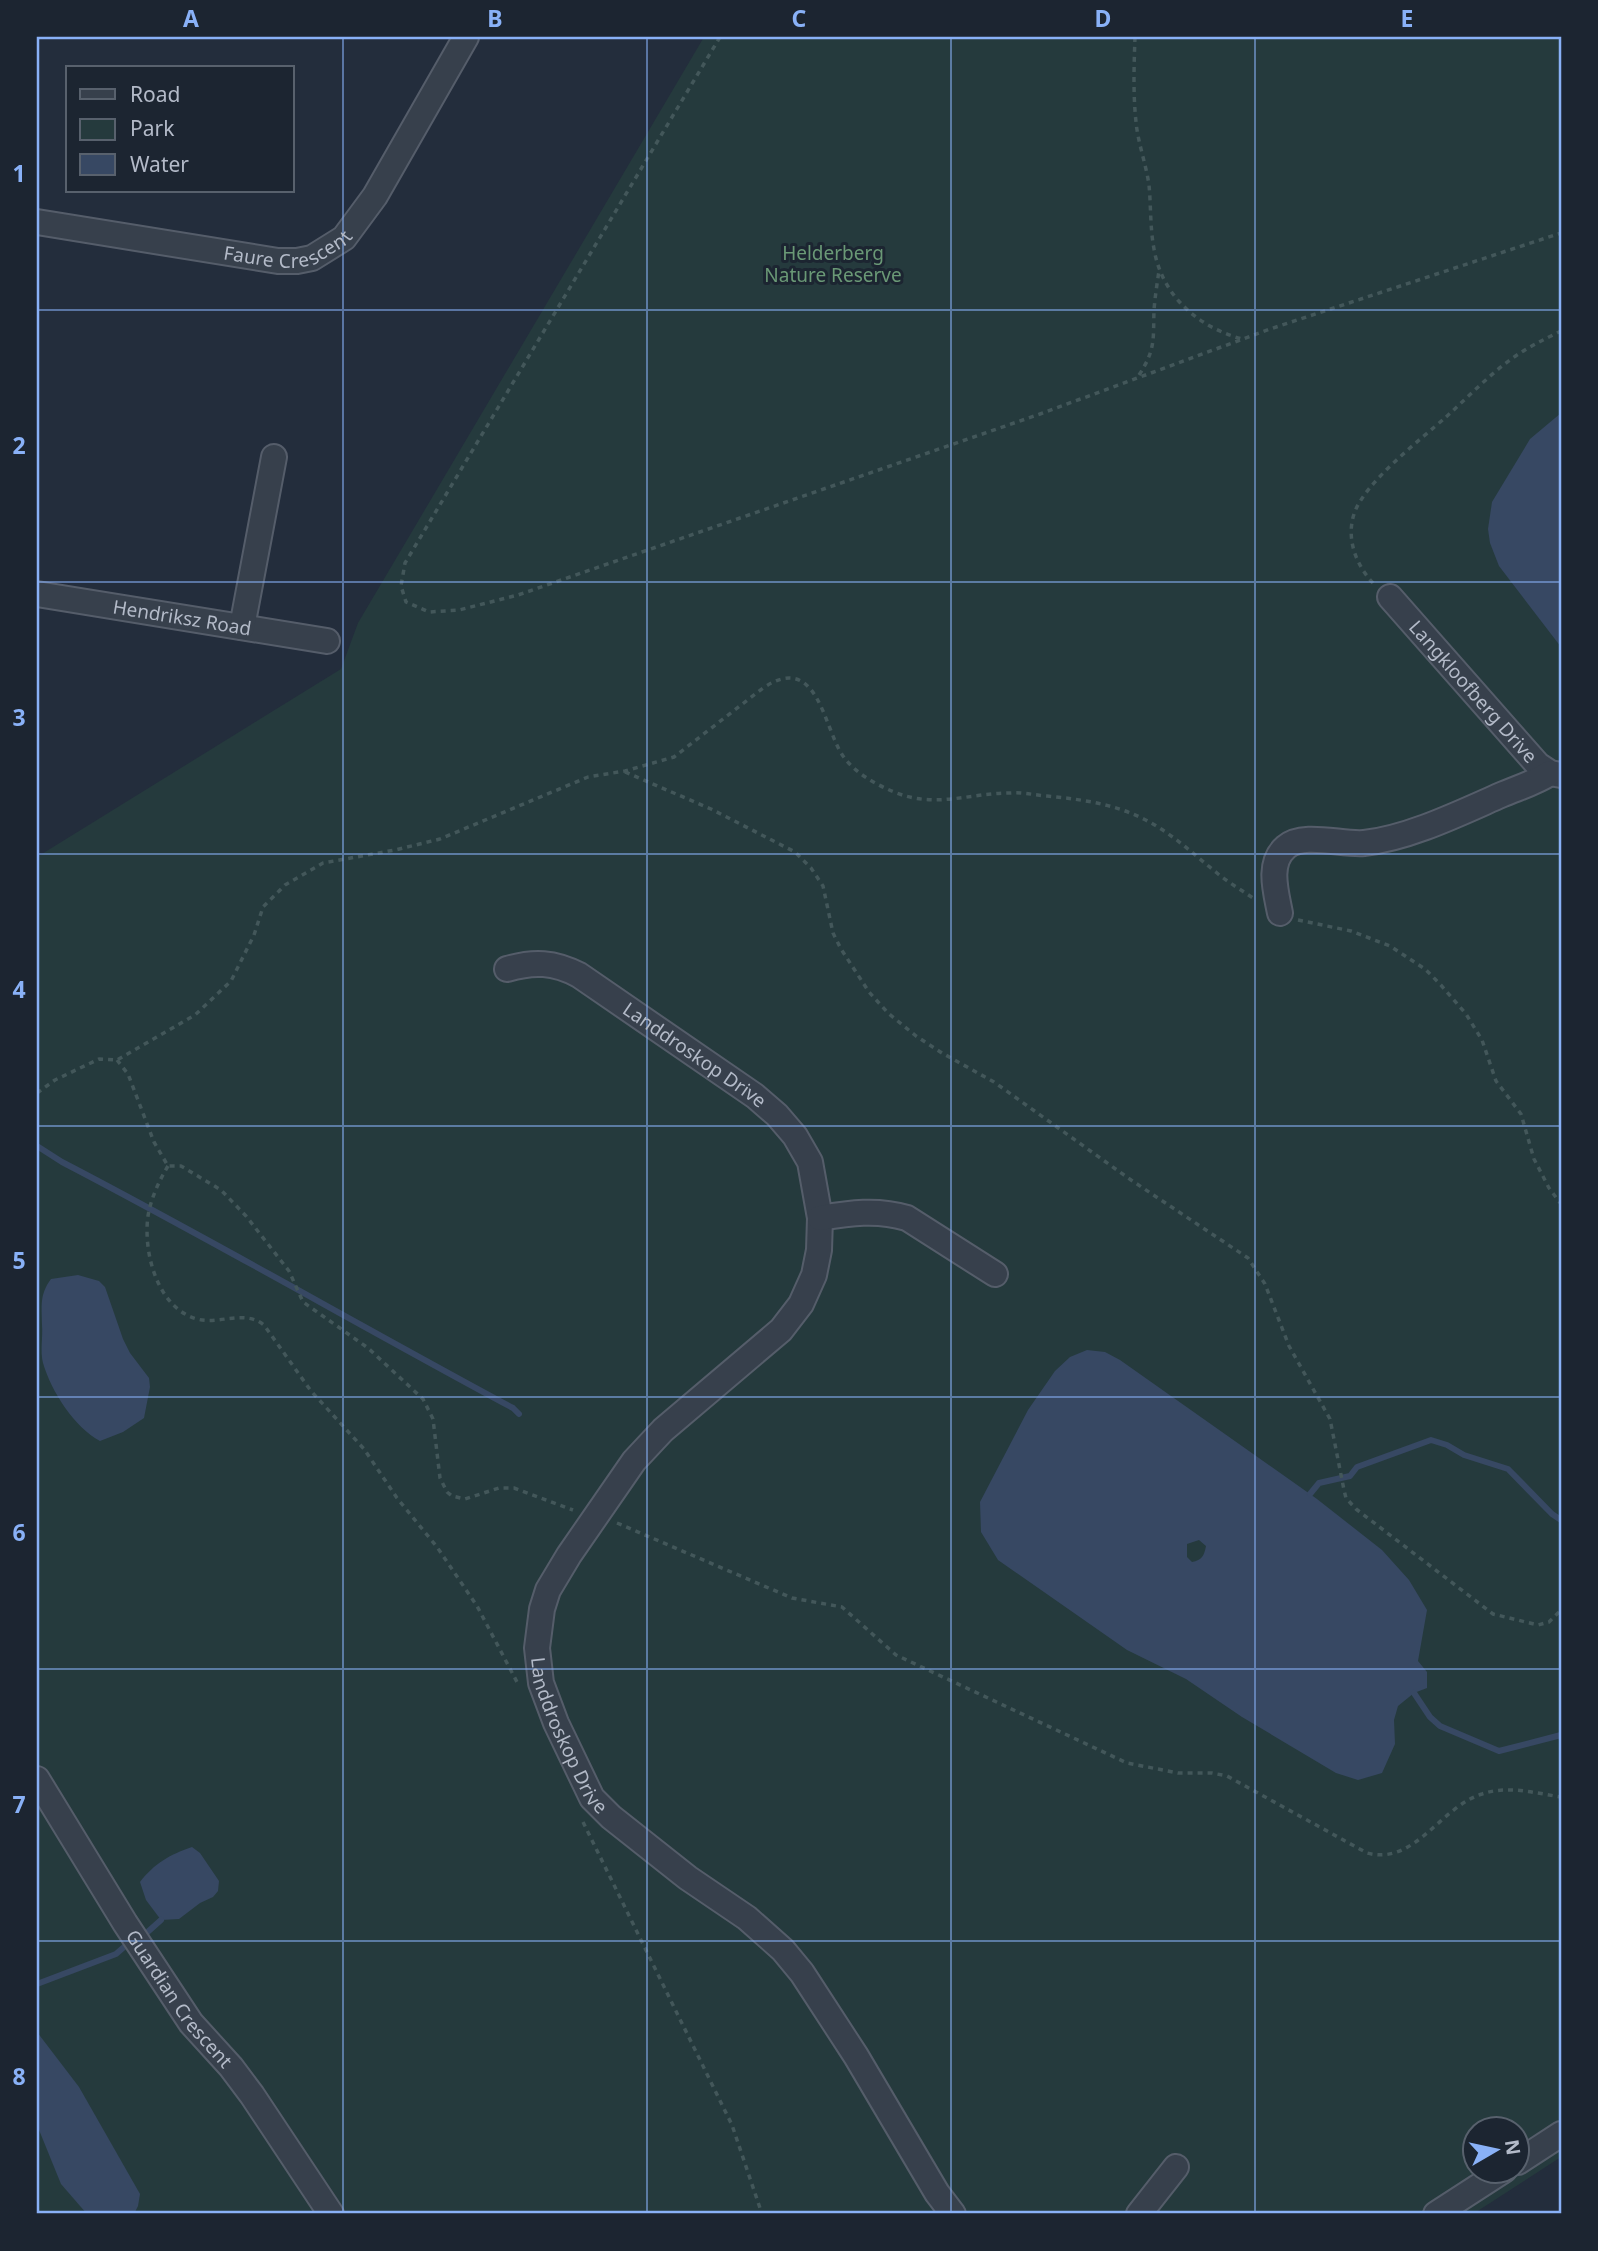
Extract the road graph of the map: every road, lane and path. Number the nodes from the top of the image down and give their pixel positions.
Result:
1 (467, 37) edge
2 (719, 37) edge
3 (1135, 37) edge
4 (37, 222) edge
5 (1561, 233) edge
6 (1159, 269) junction
7 (1561, 331) edge
8 (1244, 340) junction
9 (1138, 377) junction
10 (274, 457) dead end
11 (37, 594) edge
12 (1390, 597) joint
13 (242, 627) junction
14 (327, 641) dead end
15 (625, 772) junction
16 (1555, 774) edge
17 (1280, 913) junction
18 (507, 969) dead end
19 (117, 1060) junction
20 (37, 1093) edge
21 (168, 1166) junction
22 (1561, 1204) edge
23 (820, 1218) junction
24 (995, 1274) dead end
25 (596, 1517) junction
26 (1561, 1610) edge
27 (521, 1690) dead end
28 (37, 1779) edge
29 (1561, 1797) edge
30 (582, 1819) dead end
31 (1561, 2134) edge
32 (1532, 2152) edge
33 (1177, 2167) dead end
34 (1483, 2184) edge
35 (331, 2214) edge
36 (761, 2214) edge
37 (953, 2214) edge
38 (1139, 2214) edge
39 (1436, 2214) edge

1 - 4 street, Faure Crescent
2 - 9 path
3 - 6 path
5 - 8 path
6 - 8 path
6 - 9 path
7 - 12 path
8 - 9 path
10 - 13 street
11 - 13 street, Hendriksz Road
12 - 16 street, Langkloofberg Drive
13 - 14 street, Hendriksz Road
15 - 17 path
15 - 19 path
15 - 26 path
16 - 17 street
17 - 22 path
18 - 23 street, Landdroskop Drive
19 - 20 path
19 - 21 path
21 - 25 path
21 - 27 path
23 - 24 street
23 - 25 street, Landdroskop Drive
25 - 29 path
25 - 37 street, Landdroskop Drive
28 - 35 street, Guardian Crescent
30 - 36 path
31 - 32 street
33 - 38 street
34 - 39 street

